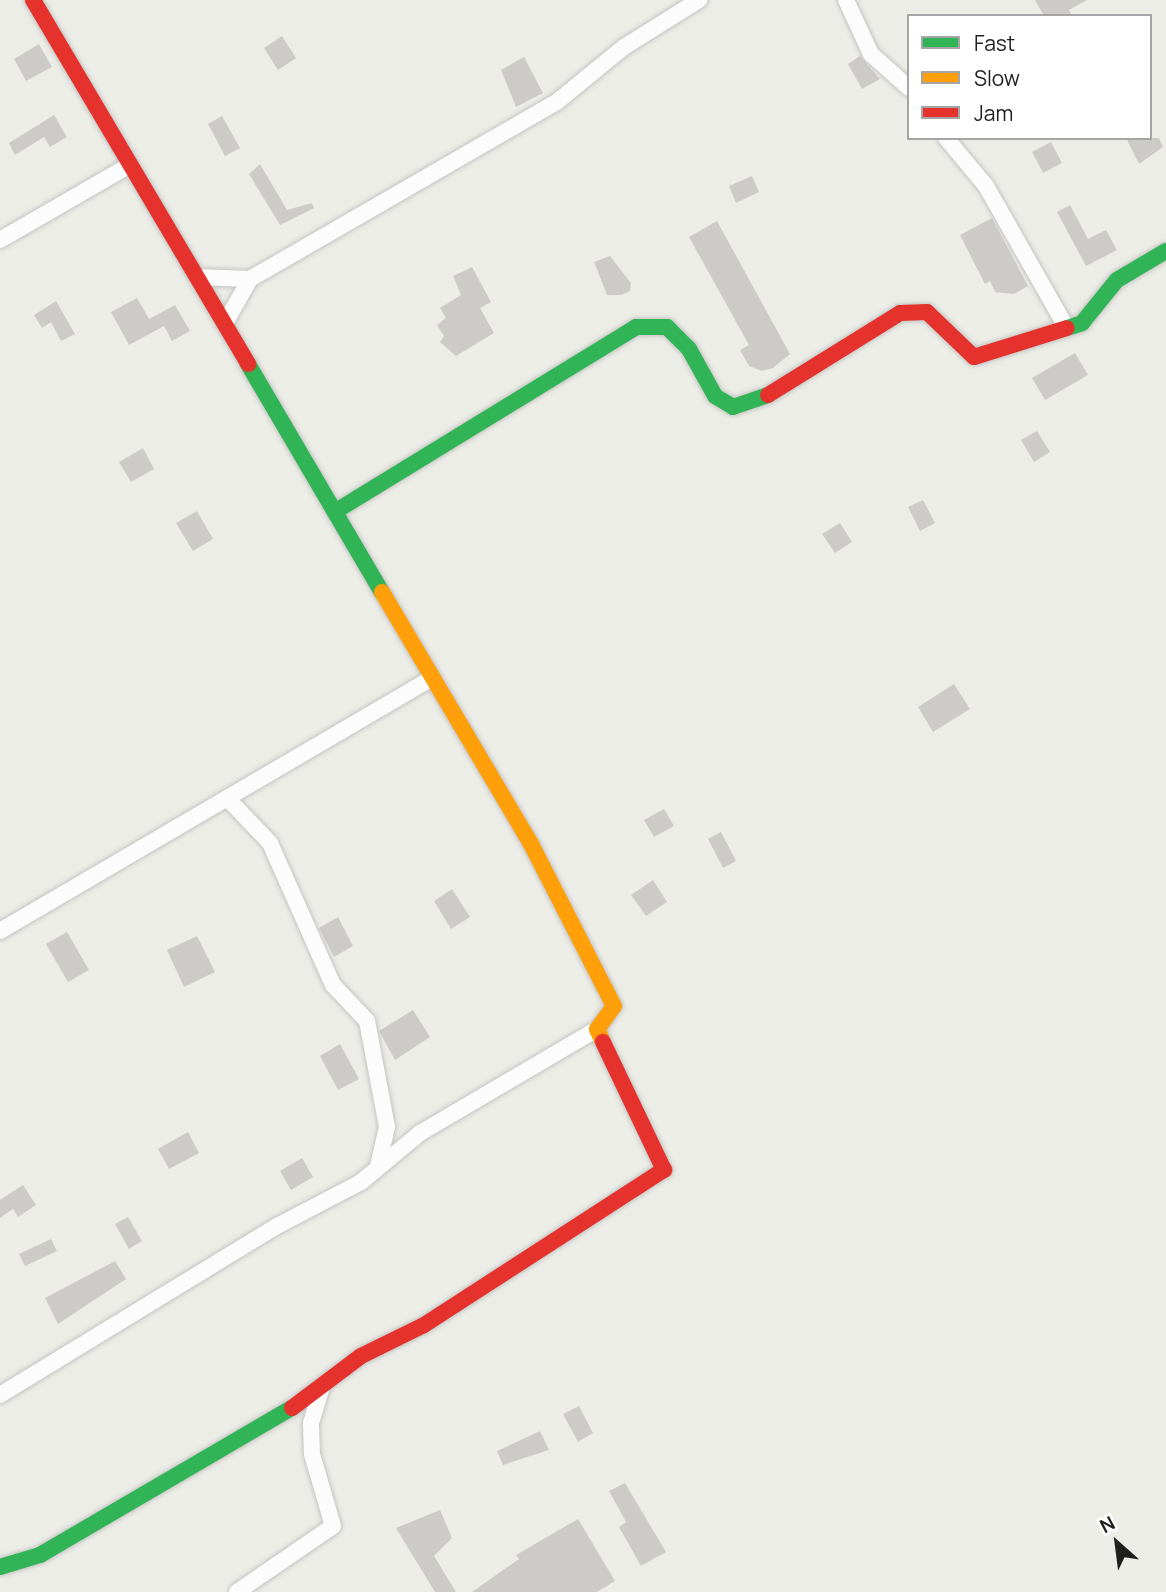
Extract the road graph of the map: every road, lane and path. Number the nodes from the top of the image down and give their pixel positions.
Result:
1 (33, 0) edge
2 (699, 0) edge
3 (852, 5) edge
4 (907, 86) edge
5 (948, 140) edge
6 (131, 164) junction
7 (0, 240) edge
8 (1166, 251) edge
9 (197, 277) junction
10 (250, 279) junction
11 (225, 323) junction
12 (1066, 327) junction
13 (336, 511) junction
14 (432, 678) junction
15 (227, 798) junction
16 (0, 931) edge
17 (597, 1029) junction
18 (378, 1166) junction
19 (321, 1391) junction
20 (0, 1395) edge
21 (0, 1567) edge
22 (237, 1592) edge

1 - 6 street
2 - 10 street
3 - 4 street
5 - 12 street
6 - 7 street
6 - 9 street
8 - 12 street
9 - 10 street
9 - 11 street
10 - 11 street
11 - 13 street
12 - 13 street
13 - 14 street
14 - 15 street
14 - 17 street
15 - 16 street
15 - 18 street
17 - 18 street
17 - 19 street
18 - 20 street
19 - 21 street
19 - 22 street

